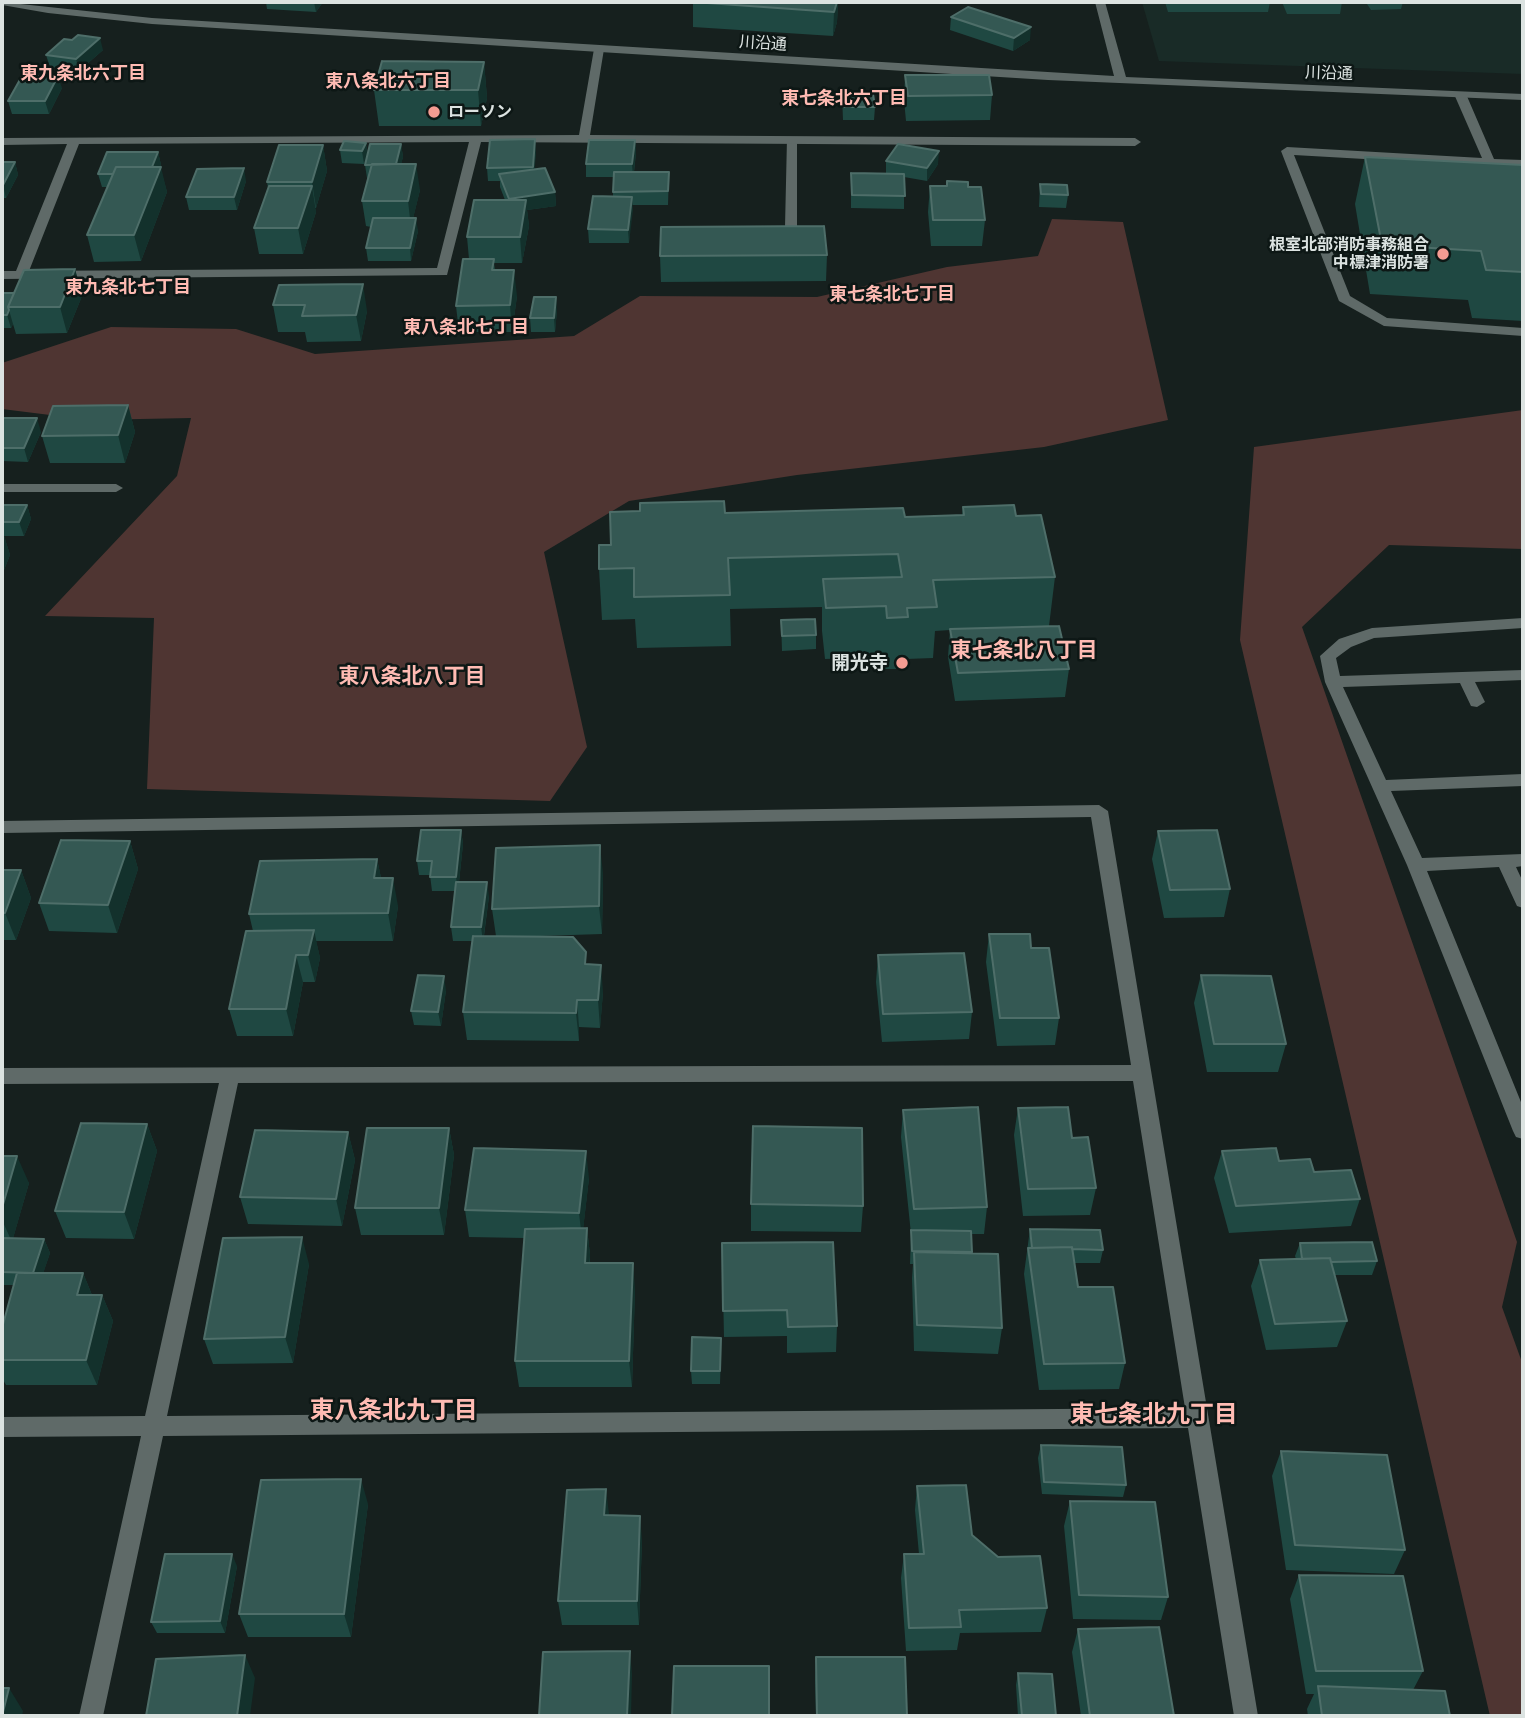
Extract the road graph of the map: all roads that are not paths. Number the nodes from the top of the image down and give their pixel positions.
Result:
1 (2, 2) edge
2 (1100, 2) edge
3 (599, 49) junction
4 (1121, 80) junction
5 (1460, 94) junction
6 (1523, 97) edge
7 (584, 138) junction
8 (476, 139) junction
9 (791, 139) junction
10 (2, 141) edge
11 (75, 141) junction
12 (1135, 142) dead end
13 (1490, 162) junction
14 (1523, 164) edge
15 (765, 231) edge
16 (2, 275) edge
17 (21, 275) junction
18 (1523, 332) edge
19 (2, 488) edge
20 (116, 488) dead end
21 (1523, 623) edge
22 (1523, 675) edge
23 (1465, 677) junction
24 (1332, 682) junction
25 (1477, 702) dead end
26 (1523, 780) edge
27 (1380, 786) junction
28 (2, 827) edge
29 (1514, 860) edge
30 (1416, 865) junction
31 (1523, 901) edge
32 (1140, 1073) junction
33 (2, 1076) edge
34 (230, 1076) junction
35 (1523, 1130) edge
36 (1198, 1418) junction
37 (155, 1426) junction
38 (2, 1427) edge
39 (91, 1716) edge
40 (1246, 1716) edge

1 - 3 street, 川沿通
2 - 4 street
3 - 4 street, 川沿通
3 - 7 street
4 - 5 street, 川沿通
5 - 6 street, 川沿通
5 - 13 street
7 - 8 street
7 - 9 street
8 - 11 street
8 - 17 street
9 - 12 street
9 - 15 street
10 - 11 street
11 - 17 street
13 - 14 street
13 - 18 street
16 - 17 street
19 - 20 street
21 - 24 street
22 - 23 street
23 - 24 street
23 - 25 street
24 - 27 street
26 - 27 street
27 - 30 street
28 - 32 street
29 - 30 street
29 - 31 street
30 - 35 street
32 - 34 street
32 - 36 street
33 - 34 street
34 - 37 street
36 - 37 street
36 - 40 street
37 - 38 street
37 - 39 street

